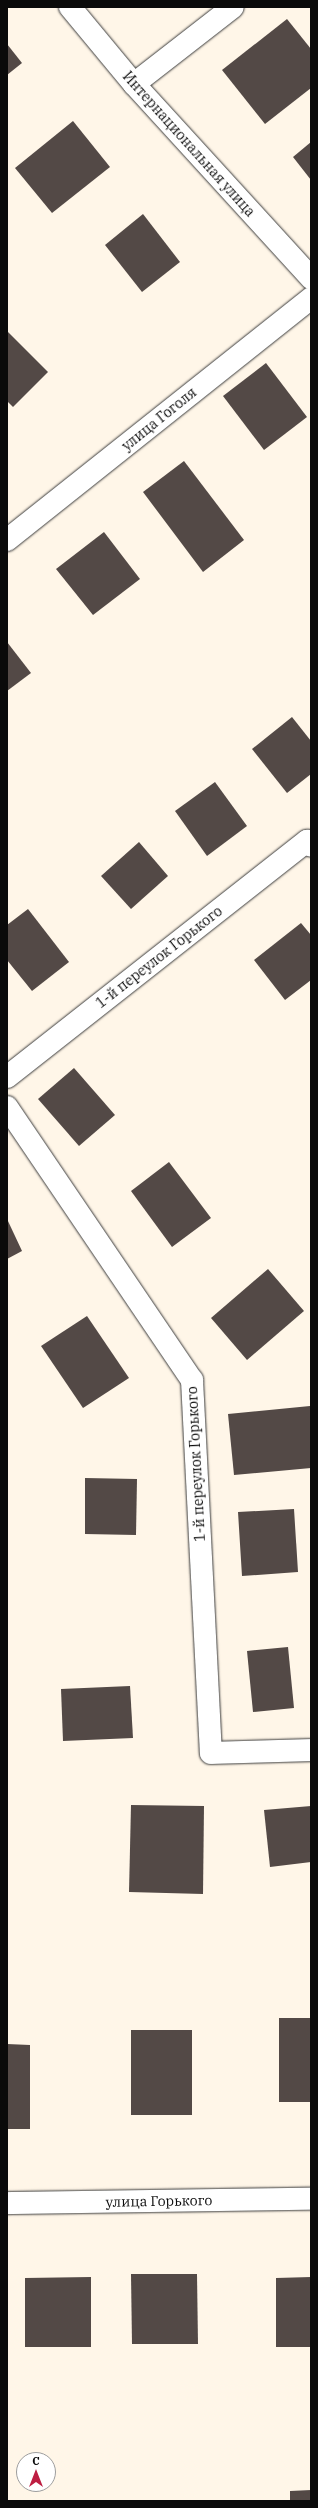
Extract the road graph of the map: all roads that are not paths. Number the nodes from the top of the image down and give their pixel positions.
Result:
1 (70, 7) edge
2 (233, 7) edge
3 (134, 84) junction
4 (311, 278) edge
5 (311, 298) edge
6 (7, 540) edge
7 (311, 846) edge
8 (7, 1077) edge
9 (7, 1107) edge
10 (311, 1750) edge
11 (311, 2199) edge
12 (7, 2203) edge

1 - 3 street, Интернациональная улица
2 - 3 street
3 - 4 street, Интернациональная улица
5 - 6 street, улица Гоголя
7 - 8 street, 1-й переулок Горького
9 - 10 street, 1-й переулок Горького
11 - 12 street, улица Горького

